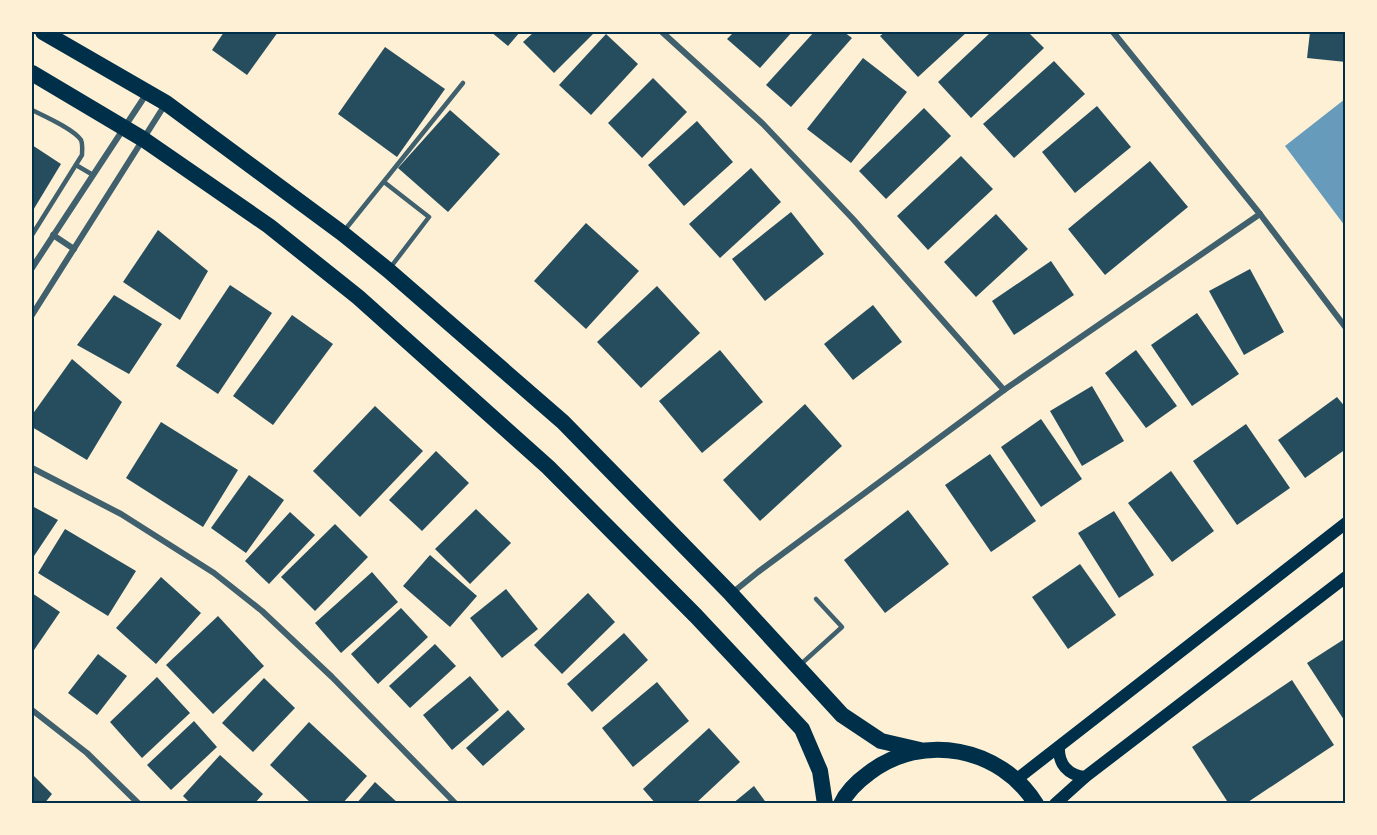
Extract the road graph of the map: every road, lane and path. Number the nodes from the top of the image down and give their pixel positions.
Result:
1 (44, 32) edge
2 (662, 32) edge
3 (1113, 32) edge
4 (32, 73) edge
5 (463, 83) dead end
6 (147, 91) junction
7 (166, 103) junction
8 (32, 110) edge
9 (125, 127) junction
10 (143, 139) junction
11 (76, 165) junction
12 (93, 175) junction
13 (384, 182) junction
14 (1260, 214) junction
15 (342, 233) junction
16 (32, 235) edge
17 (53, 235) junction
18 (74, 249) junction
19 (32, 268) edge
20 (388, 270) junction
21 (32, 315) edge
22 (1346, 328) edge
23 (1004, 390) junction
24 (32, 468) edge
25 (1346, 523) edge
26 (1346, 577) edge
27 (731, 594) junction
28 (816, 599) dead end
29 (798, 667) junction
30 (32, 710) edge
31 (1059, 747) junction
32 (920, 750) junction
33 (1085, 777) junction
34 (1017, 779) junction
35 (139, 804) edge
36 (456, 804) edge
37 (825, 804) edge
38 (841, 804) edge
39 (1036, 804) edge
40 (1055, 804) edge

1 - 6 highway
2 - 23 street
3 - 14 street
4 - 9 highway
5 - 13 lane
6 - 7 highway
6 - 9 street
7 - 10 street
7 - 15 highway
8 - 11 lane
9 - 10 highway
9 - 12 street
10 - 18 street
10 - 37 highway
11 - 12 lane
11 - 16 lane
12 - 17 street
13 - 15 lane
13 - 20 lane
14 - 22 street
14 - 23 street
15 - 20 highway
17 - 18 street
17 - 19 street
18 - 21 street
20 - 27 highway
23 - 27 street
24 - 36 street
25 - 31 main road
26 - 33 main road
27 - 29 highway
28 - 29 lane
29 - 32 highway
30 - 35 street
31 - 33 main road
31 - 34 main road
32 - 34 highway
32 - 38 highway
33 - 40 main road
34 - 39 highway

